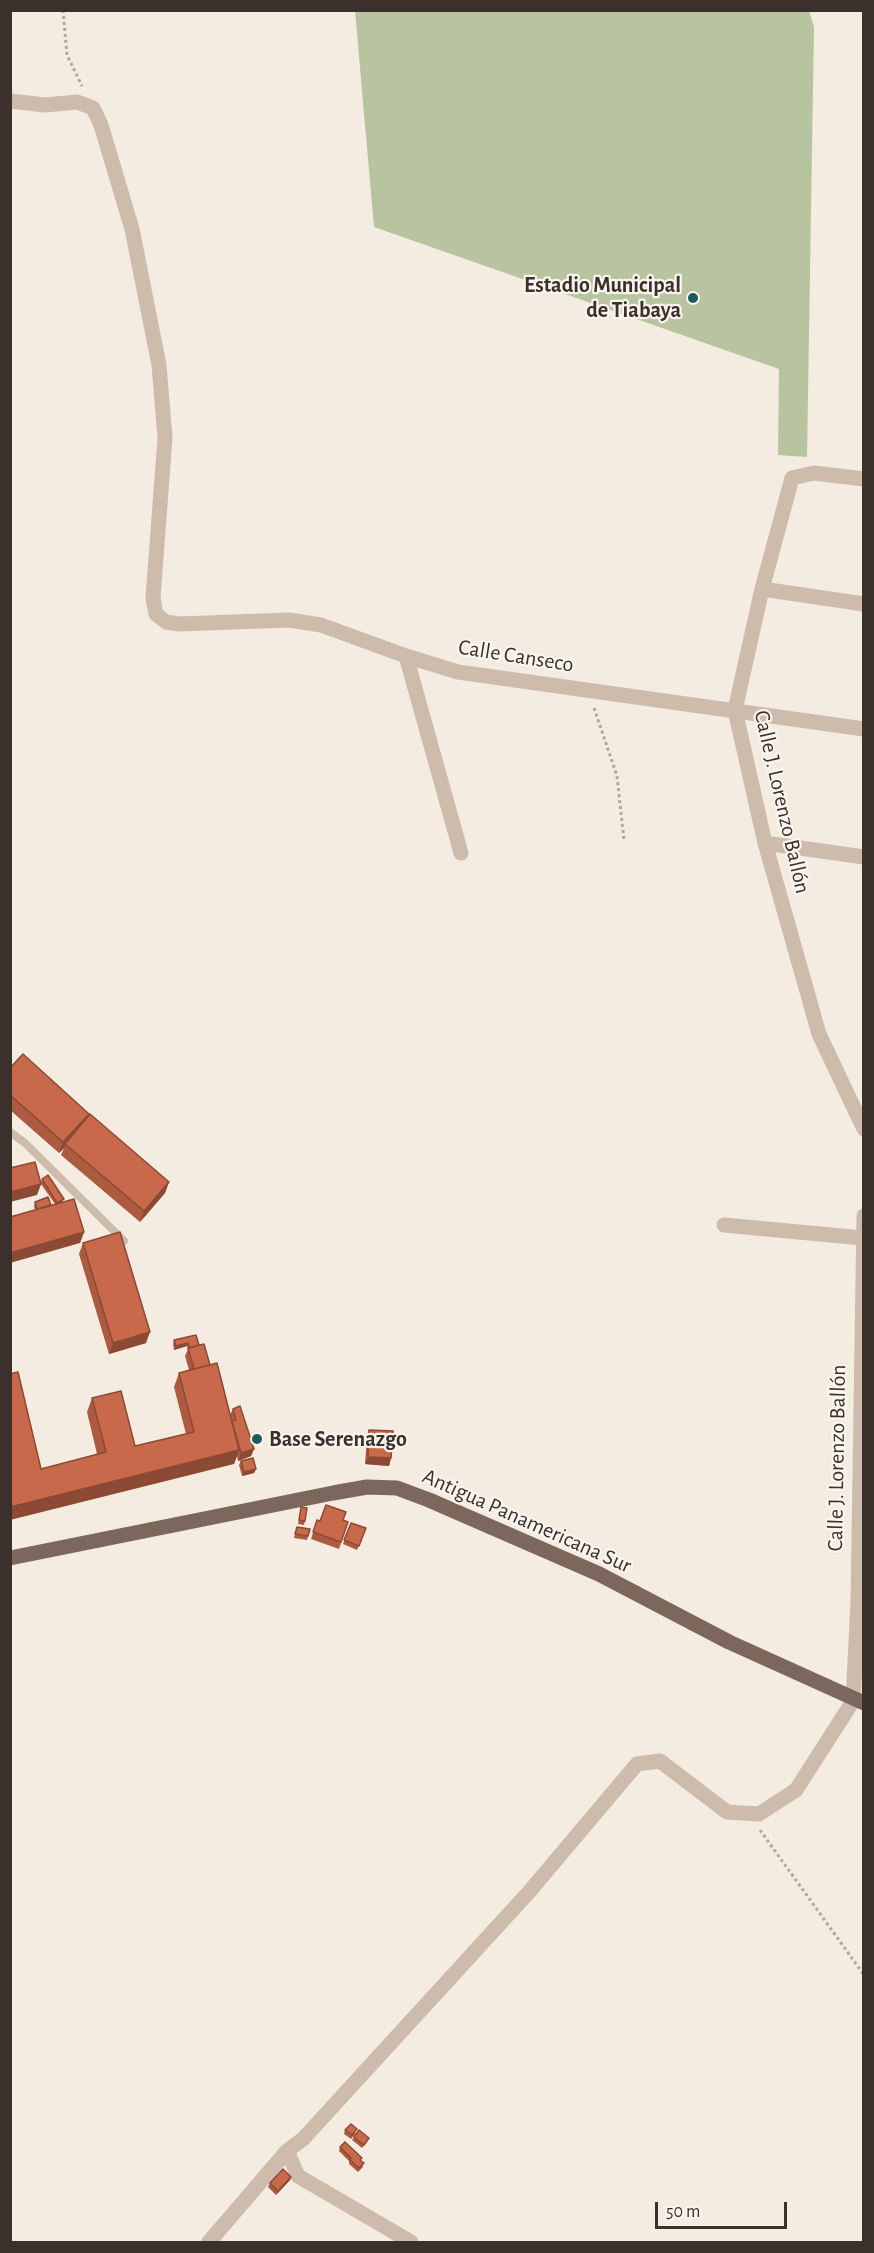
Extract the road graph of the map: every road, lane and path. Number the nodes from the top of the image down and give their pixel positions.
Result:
1 (63, 10) edge
2 (10, 101) edge
3 (93, 108) junction
4 (864, 479) edge
5 (762, 589) junction
6 (864, 604) edge
7 (406, 656) junction
8 (586, 690) junction
9 (735, 710) junction
10 (864, 729) edge
11 (624, 840) dead end
12 (765, 843) junction
13 (461, 853) dead end
14 (864, 857) edge
15 (857, 1103) edge
16 (864, 1128) edge
17 (10, 1132) edge
18 (864, 1216) edge
19 (724, 1225) dead end
20 (863, 1238) edge
21 (124, 1241) edge
22 (862, 1359) edge
23 (10, 1558) edge
24 (861, 1602) edge
25 (858, 1702) edge
26 (748, 1813) junction
27 (864, 1975) edge
28 (286, 2151) junction
29 (209, 2242) edge
30 (411, 2242) edge

1 - 3 path
2 - 3 street
3 - 7 street, Calle Canseco
4 - 5 street, Calle J. Lorenzo Ballón
5 - 6 street
5 - 9 street, Calle J. Lorenzo Ballón
7 - 8 street, Calle Canseco
7 - 13 street
8 - 9 street, Calle Canseco
8 - 11 path
9 - 10 street, Calle Canseco
9 - 12 street, Calle J. Lorenzo Ballón
12 - 14 street
12 - 15 street, Calle J. Lorenzo Ballón
15 - 16 street, Calle J. Lorenzo Ballón
17 - 21 lane
18 - 20 street, Calle J. Lorenzo Ballón
19 - 20 street
20 - 22 street, Calle J. Lorenzo Ballón
22 - 24 street, Calle J. Lorenzo Ballón
23 - 25 main road, Antigua Panamericana Sur
24 - 25 street, Calle J. Lorenzo Ballón
25 - 26 street
26 - 27 path
26 - 28 street
28 - 29 street
28 - 30 street

